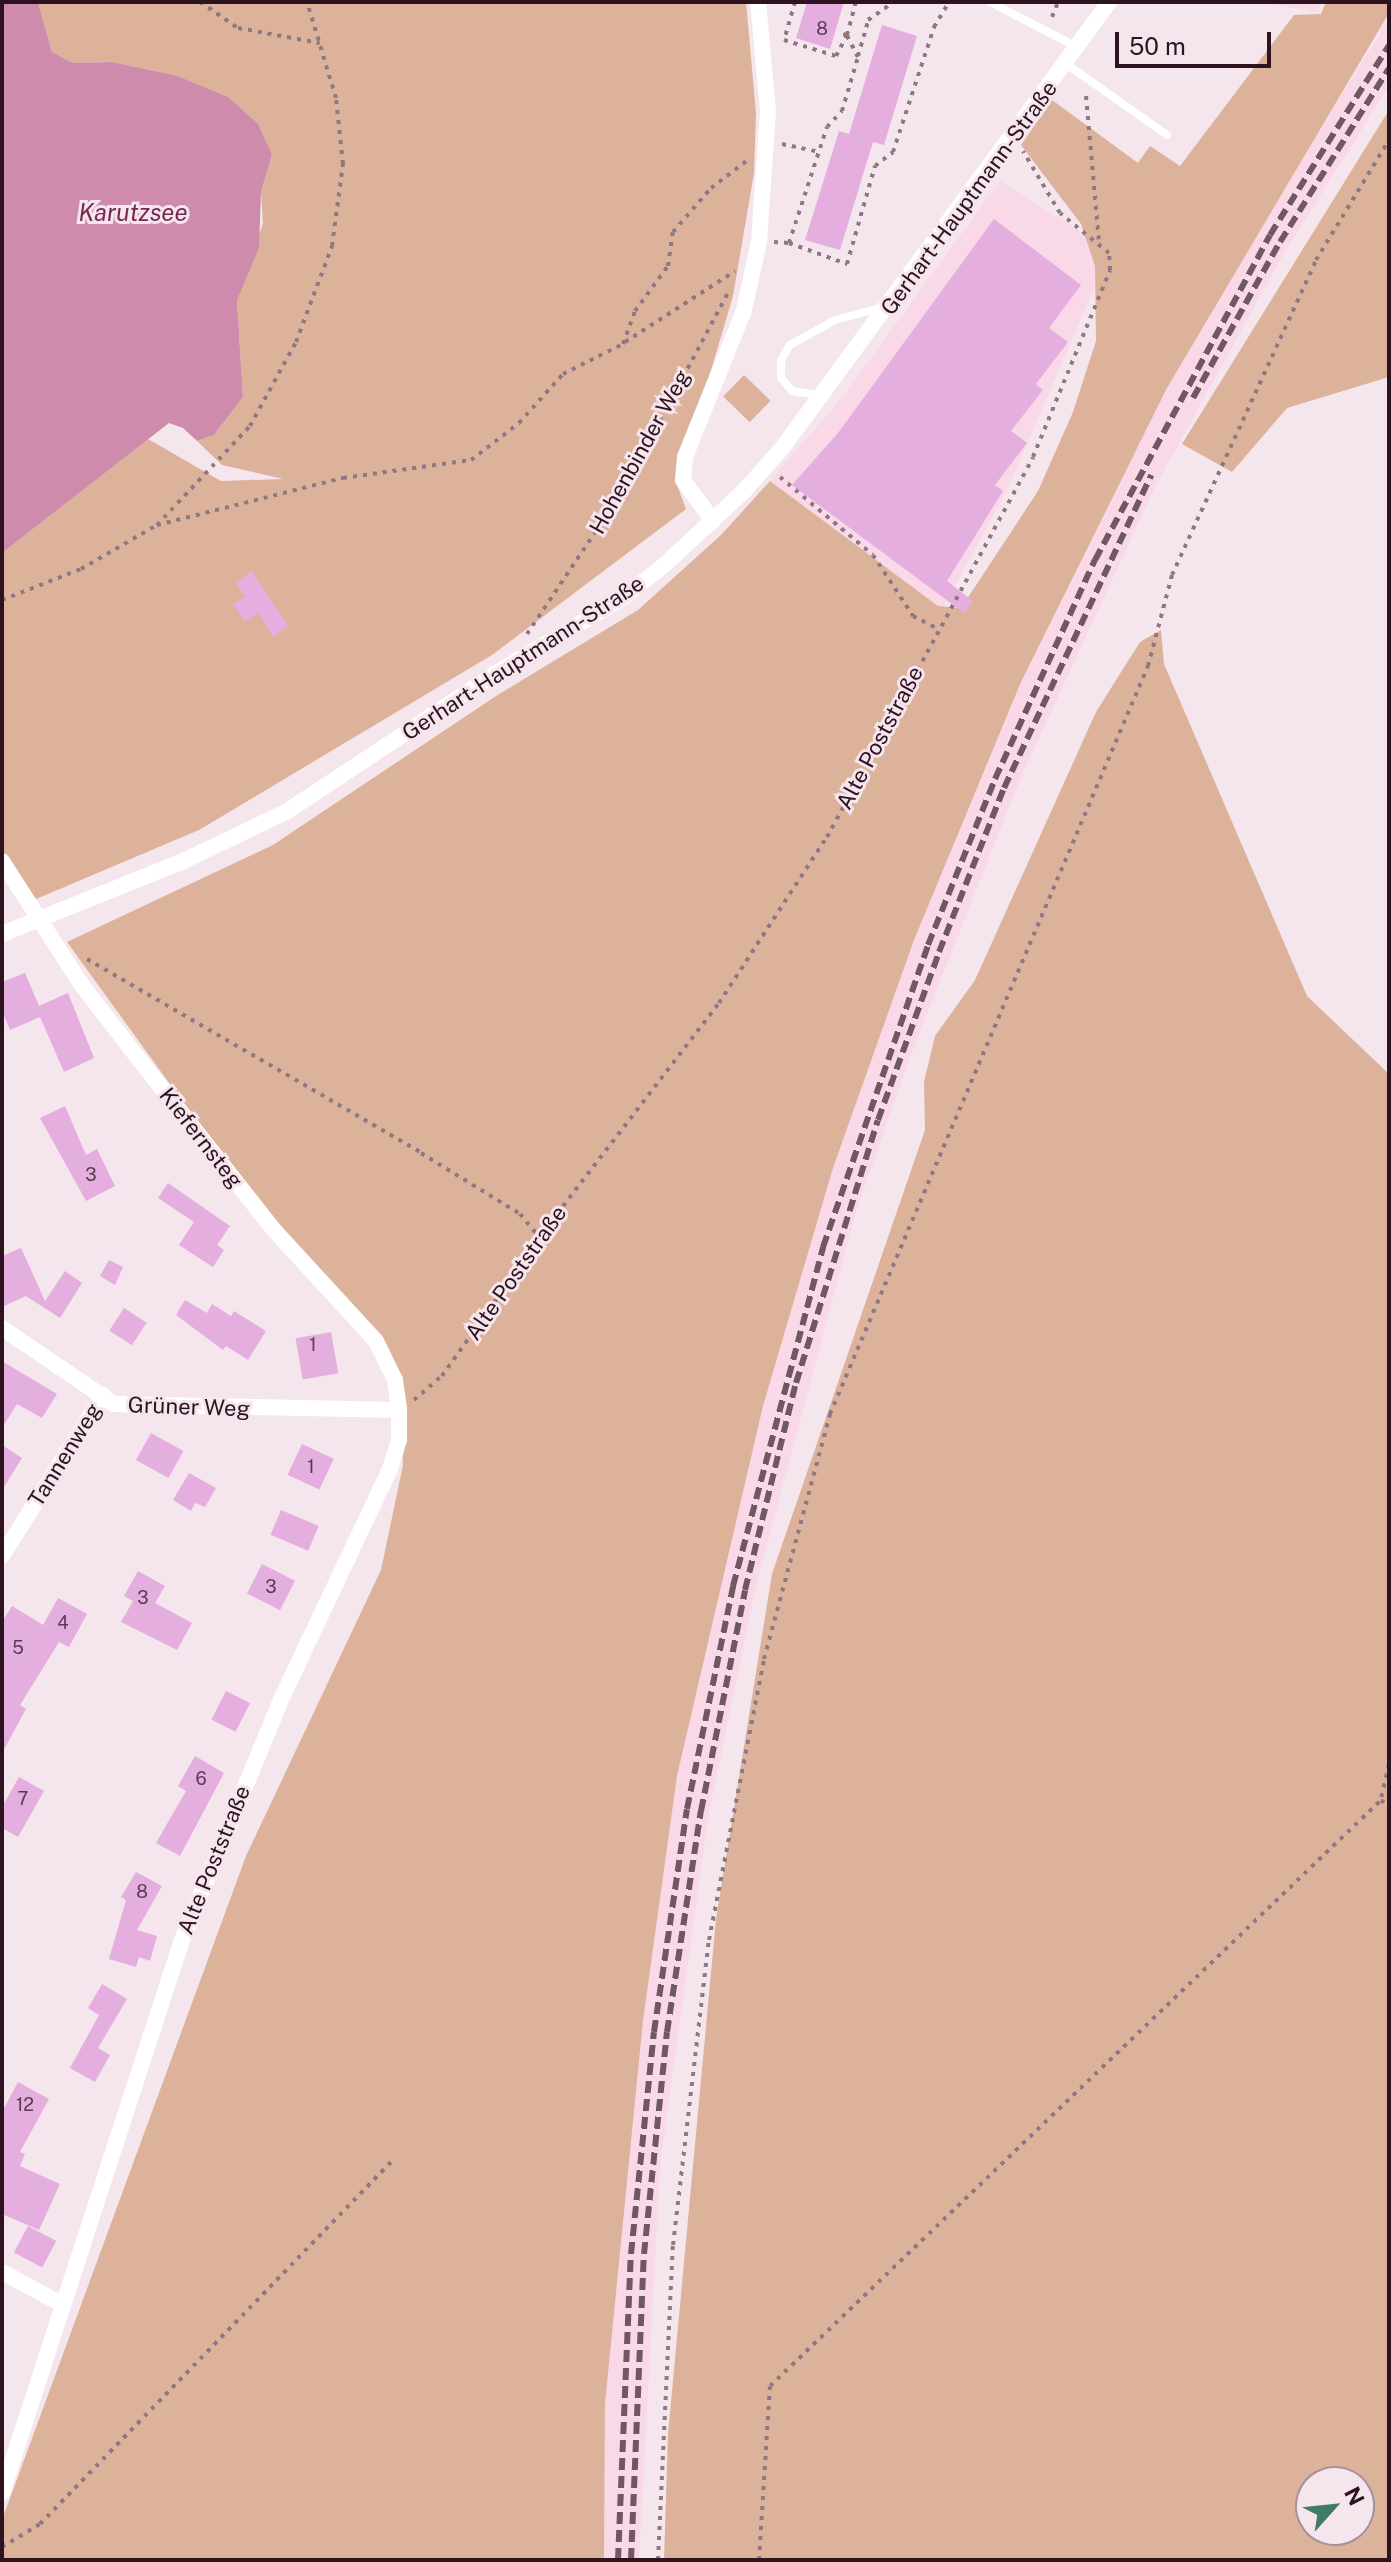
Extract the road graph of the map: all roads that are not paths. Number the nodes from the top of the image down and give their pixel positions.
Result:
1 (758, 2) edge
2 (990, 2) edge
3 (1109, 2) edge
4 (1077, 47) junction
5 (1065, 63) junction
6 (1167, 135) dead end
7 (891, 306) junction
8 (823, 394) junction
9 (713, 521) junction
10 (2, 861) edge
11 (38, 920) junction
12 (2, 934) edge
13 (2, 1328) edge
14 (103, 1395) junction
15 (399, 1410) junction
16 (2, 1556) edge
17 (2, 2272) edge
18 (63, 2305) junction
19 (2, 2493) edge

1 - 9 street, Hohenbinder Weg
2 - 4 lane
3 - 4 street, Gerhart-Hauptmann-Straße
4 - 5 street, Gerhart-Hauptmann-Straße
5 - 6 lane
5 - 7 street, Gerhart-Hauptmann-Straße
7 - 8 street, Gerhart-Hauptmann-Straße
7 - 8 lane
8 - 9 street, Gerhart-Hauptmann-Straße
9 - 11 street, Gerhart-Hauptmann-Straße
10 - 11 street, Kiefernsteg
11 - 12 street, Gerhart-Hauptmann-Straße
11 - 15 street, Kiefernsteg
13 - 14 street, Grüner Weg
14 - 15 street, Grüner Weg
14 - 16 street, Tannenweg
15 - 18 street, Alte Poststraße
17 - 18 street
18 - 19 street, Alte Poststraße

